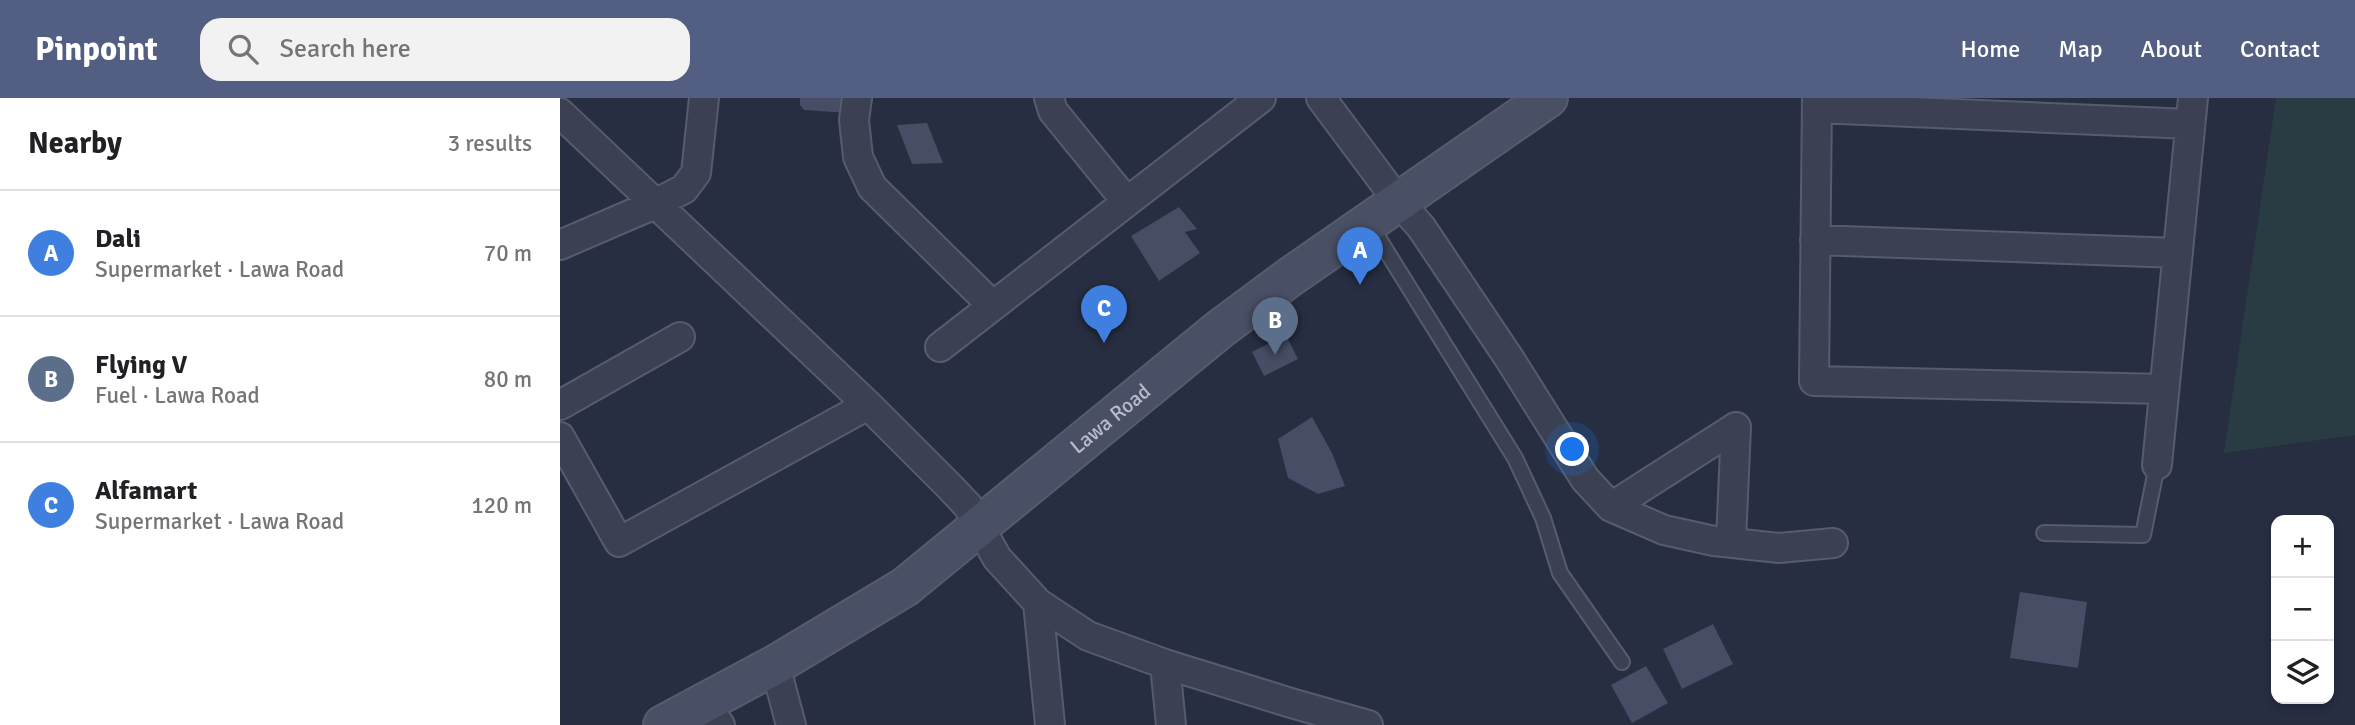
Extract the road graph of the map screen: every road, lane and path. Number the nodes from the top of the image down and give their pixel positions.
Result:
1 (704, 98) edge
2 (857, 98) edge
3 (1049, 98) edge
4 (1261, 98) edge
5 (1321, 98) edge
6 (1548, 98) edge
7 (1817, 103) edge
8 (2192, 111) edge
9 (560, 113) edge
10 (1127, 202) junction
11 (655, 204) junction
12 (1383, 211) junction
13 (1815, 240) junction
14 (560, 244) edge
15 (2178, 253) junction
16 (992, 305) junction
17 (680, 337) dead end
18 (940, 347) dead end
19 (2164, 389) junction
20 (560, 405) edge
21 (868, 405) junction
22 (560, 437) edge
23 (2157, 465) joint
24 (1611, 506) junction
25 (980, 526) junction
26 (2044, 533) dead end
27 (1731, 541) junction
28 (1833, 543) dead end
29 (1038, 603) junction
30 (1622, 662) dead end
31 (1165, 664) junction
32 (775, 665) junction
33 (711, 714) edge
34 (1291, 714) edge
35 (663, 725) edge
36 (792, 725) edge
37 (1050, 725) edge
38 (1171, 725) edge
39 (1368, 725) edge

1 - 11 street
2 - 16 street
3 - 10 street
4 - 10 street
5 - 12 street
6 - 12 main road, Lawa Road
7 - 8 street
7 - 13 street
8 - 15 street
9 - 11 street
10 - 16 street
11 - 14 street
11 - 21 street
12 - 24 street
12 - 25 main road, Lawa Road
12 - 30 lane
13 - 15 street
13 - 19 street
15 - 19 street
16 - 18 street
17 - 20 street
19 - 23 street
21 - 22 street
21 - 25 street
23 - 26 lane
24 - 27 street
24 - 27 street
25 - 29 street
25 - 32 main road, Lawa Road
27 - 28 street
29 - 31 street
29 - 37 street
31 - 34 street
31 - 38 street
32 - 33 main road, Lawa Road
32 - 36 street
33 - 35 main road, Lawa Road
34 - 39 street

